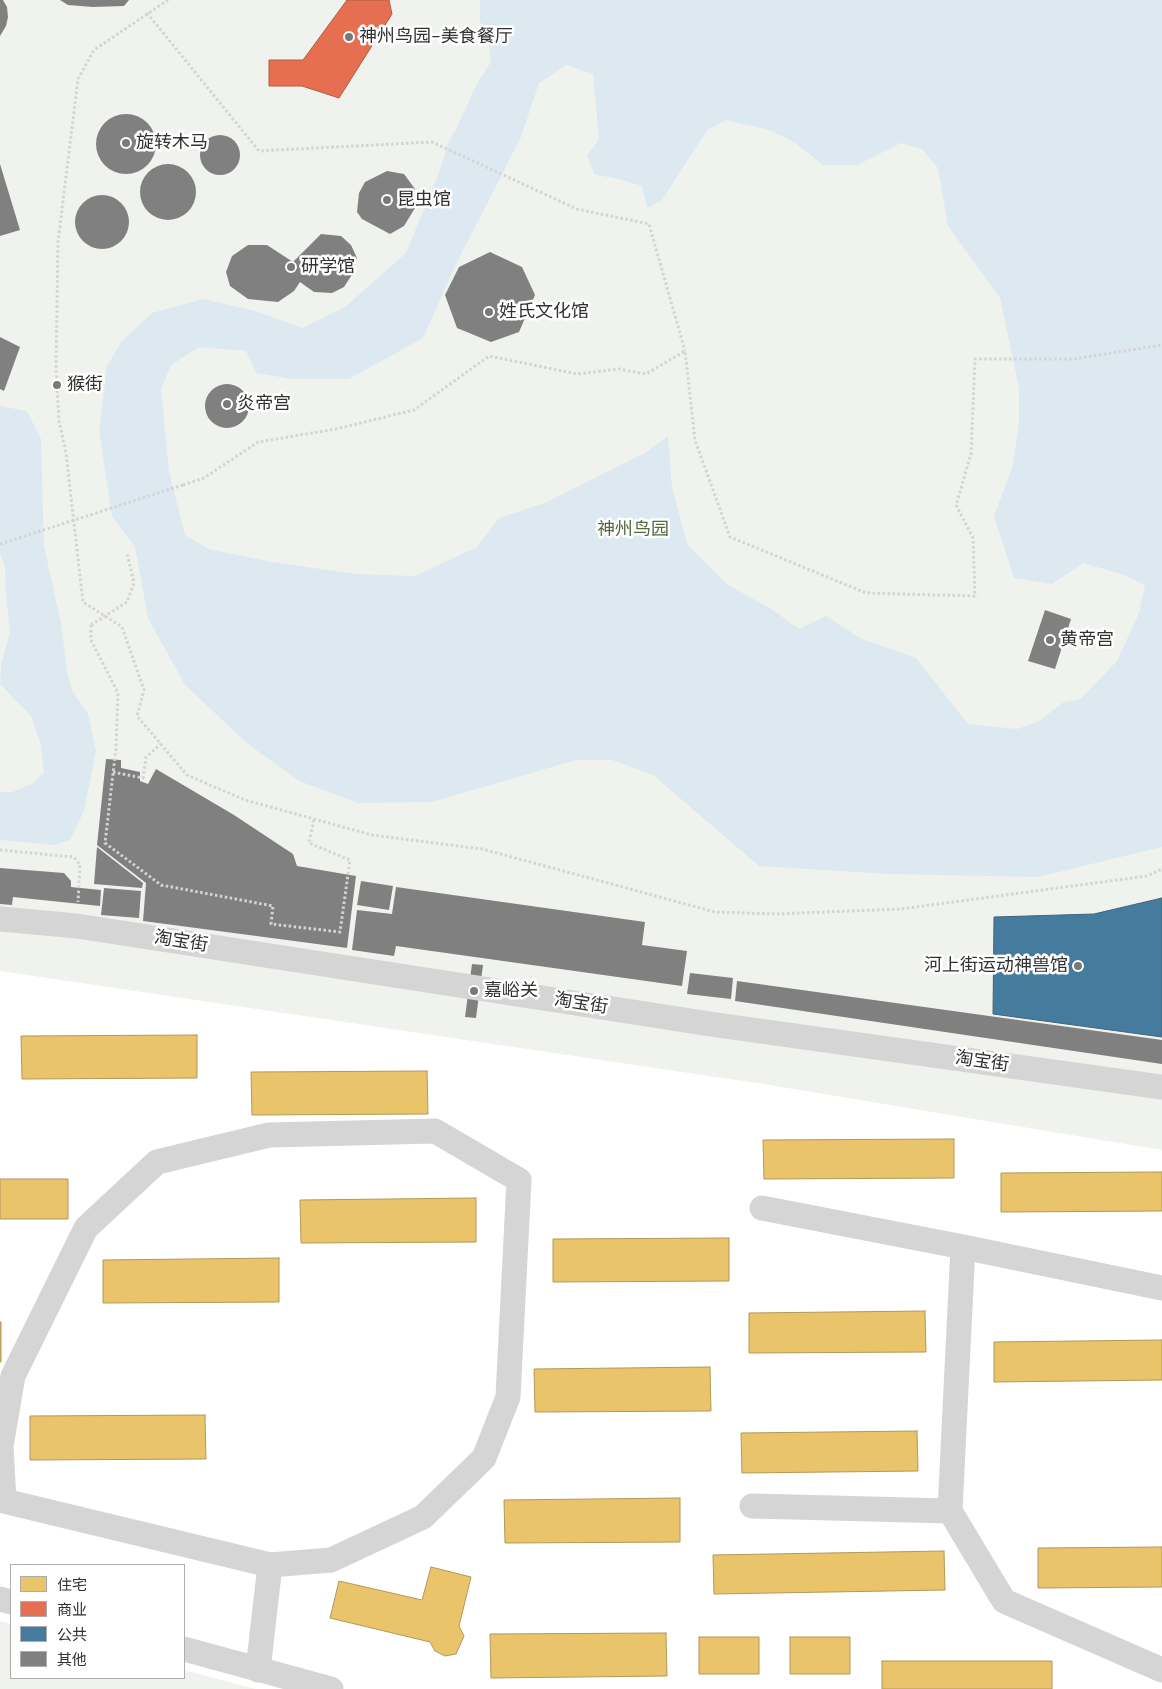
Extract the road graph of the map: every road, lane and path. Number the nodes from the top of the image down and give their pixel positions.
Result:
1 (168, 0) edge
2 (147, 13) junction
3 (1162, 345) edge
4 (685, 351) junction
5 (0, 544) edge
6 (127, 553) dead end
7 (161, 744) junction
8 (113, 772) junction
9 (314, 819) junction
10 (0, 850) edge
11 (1162, 869) edge
12 (0, 919) edge
13 (77, 926) junction
14 (1162, 1087) edge
15 (762, 1208) dead end
16 (963, 1247) junction
17 (1162, 1288) edge
18 (752, 1506) dead end
19 (950, 1511) junction
20 (270, 1565) junction
21 (185, 1649) edge
22 (258, 1670) junction
23 (1162, 1670) edge
24 (331, 1689) edge

1 - 2 path
2 - 4 path
2 - 7 path
3 - 4 path
4 - 5 path, bridge
6 - 8 path, bridge
7 - 8 path
7 - 9 path
8 - 9 path
9 - 11 path
10 - 13 path
12 - 13 street, 淘宝街
13 - 14 street, 淘宝街
15 - 16 street
16 - 17 street
16 - 19 street
18 - 19 street
19 - 23 street
20 - 20 street
20 - 22 street
21 - 22 street
22 - 24 street

